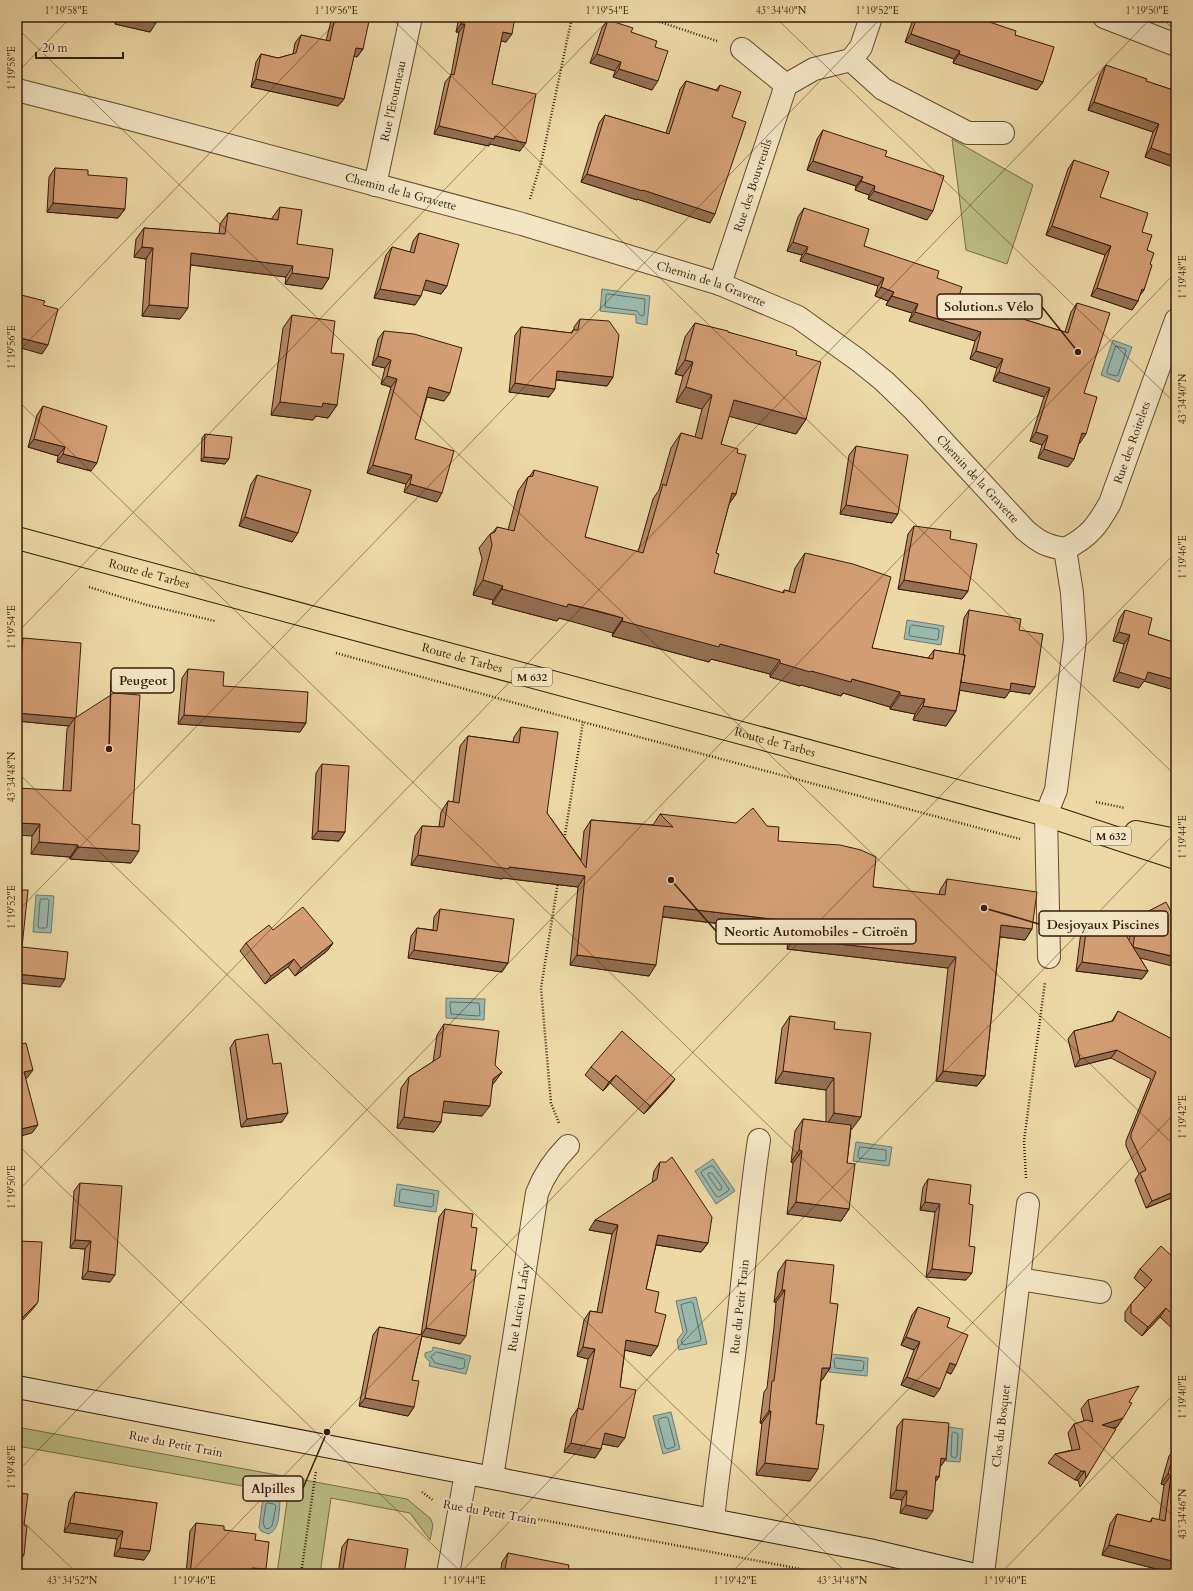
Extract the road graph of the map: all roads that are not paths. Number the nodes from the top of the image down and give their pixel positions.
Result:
1 (411, 17) edge
2 (871, 17) edge
3 (1104, 17) edge
4 (1176, 45) edge
5 (742, 49) road end
6 (851, 60) junction
7 (786, 86) junction
8 (17, 90) edge
9 (1003, 133) dead end
10 (375, 185) junction
11 (720, 284) junction
12 (1176, 320) edge
13 (17, 538) edge
14 (1065, 549) junction
15 (1046, 815) junction
16 (1176, 840) edge
17 (1176, 858) edge
18 (1049, 957) road end
19 (759, 1140) dead end
20 (568, 1146) road end
21 (1028, 1204) road end
22 (1019, 1279) junction
23 (1100, 1292) dead end
24 (17, 1387) edge
25 (466, 1473) junction
26 (492, 1477) junction
27 (713, 1520) junction
28 (448, 1574) edge
29 (971, 1574) edge
30 (983, 1574) edge

1 - 10 street, Rue l'Etourneau
2 - 6 street
3 - 4 street
5 - 7 street
6 - 7 street
6 - 9 street
7 - 11 street, Rue des Bouvreuils
8 - 10 street, Chemin de la Gravette
10 - 11 street, Chemin de la Gravette
11 - 14 street, Chemin de la Gravette
12 - 14 street, Rue des Roitelets
13 - 15 main road, Route de Tarbes / M 632
14 - 15 street
15 - 16 main road, Route de Tarbes / M 632
15 - 17 main road, Route de Tarbes / M 632
15 - 18 street
19 - 27 street, Rue du Petit Train
20 - 26 street, Rue Lucien Lafay
21 - 22 street, Clos du Bosquet
22 - 23 street
22 - 30 street, Clos du Bosquet
24 - 25 street
25 - 26 street
25 - 28 street
26 - 27 street
27 - 29 street

